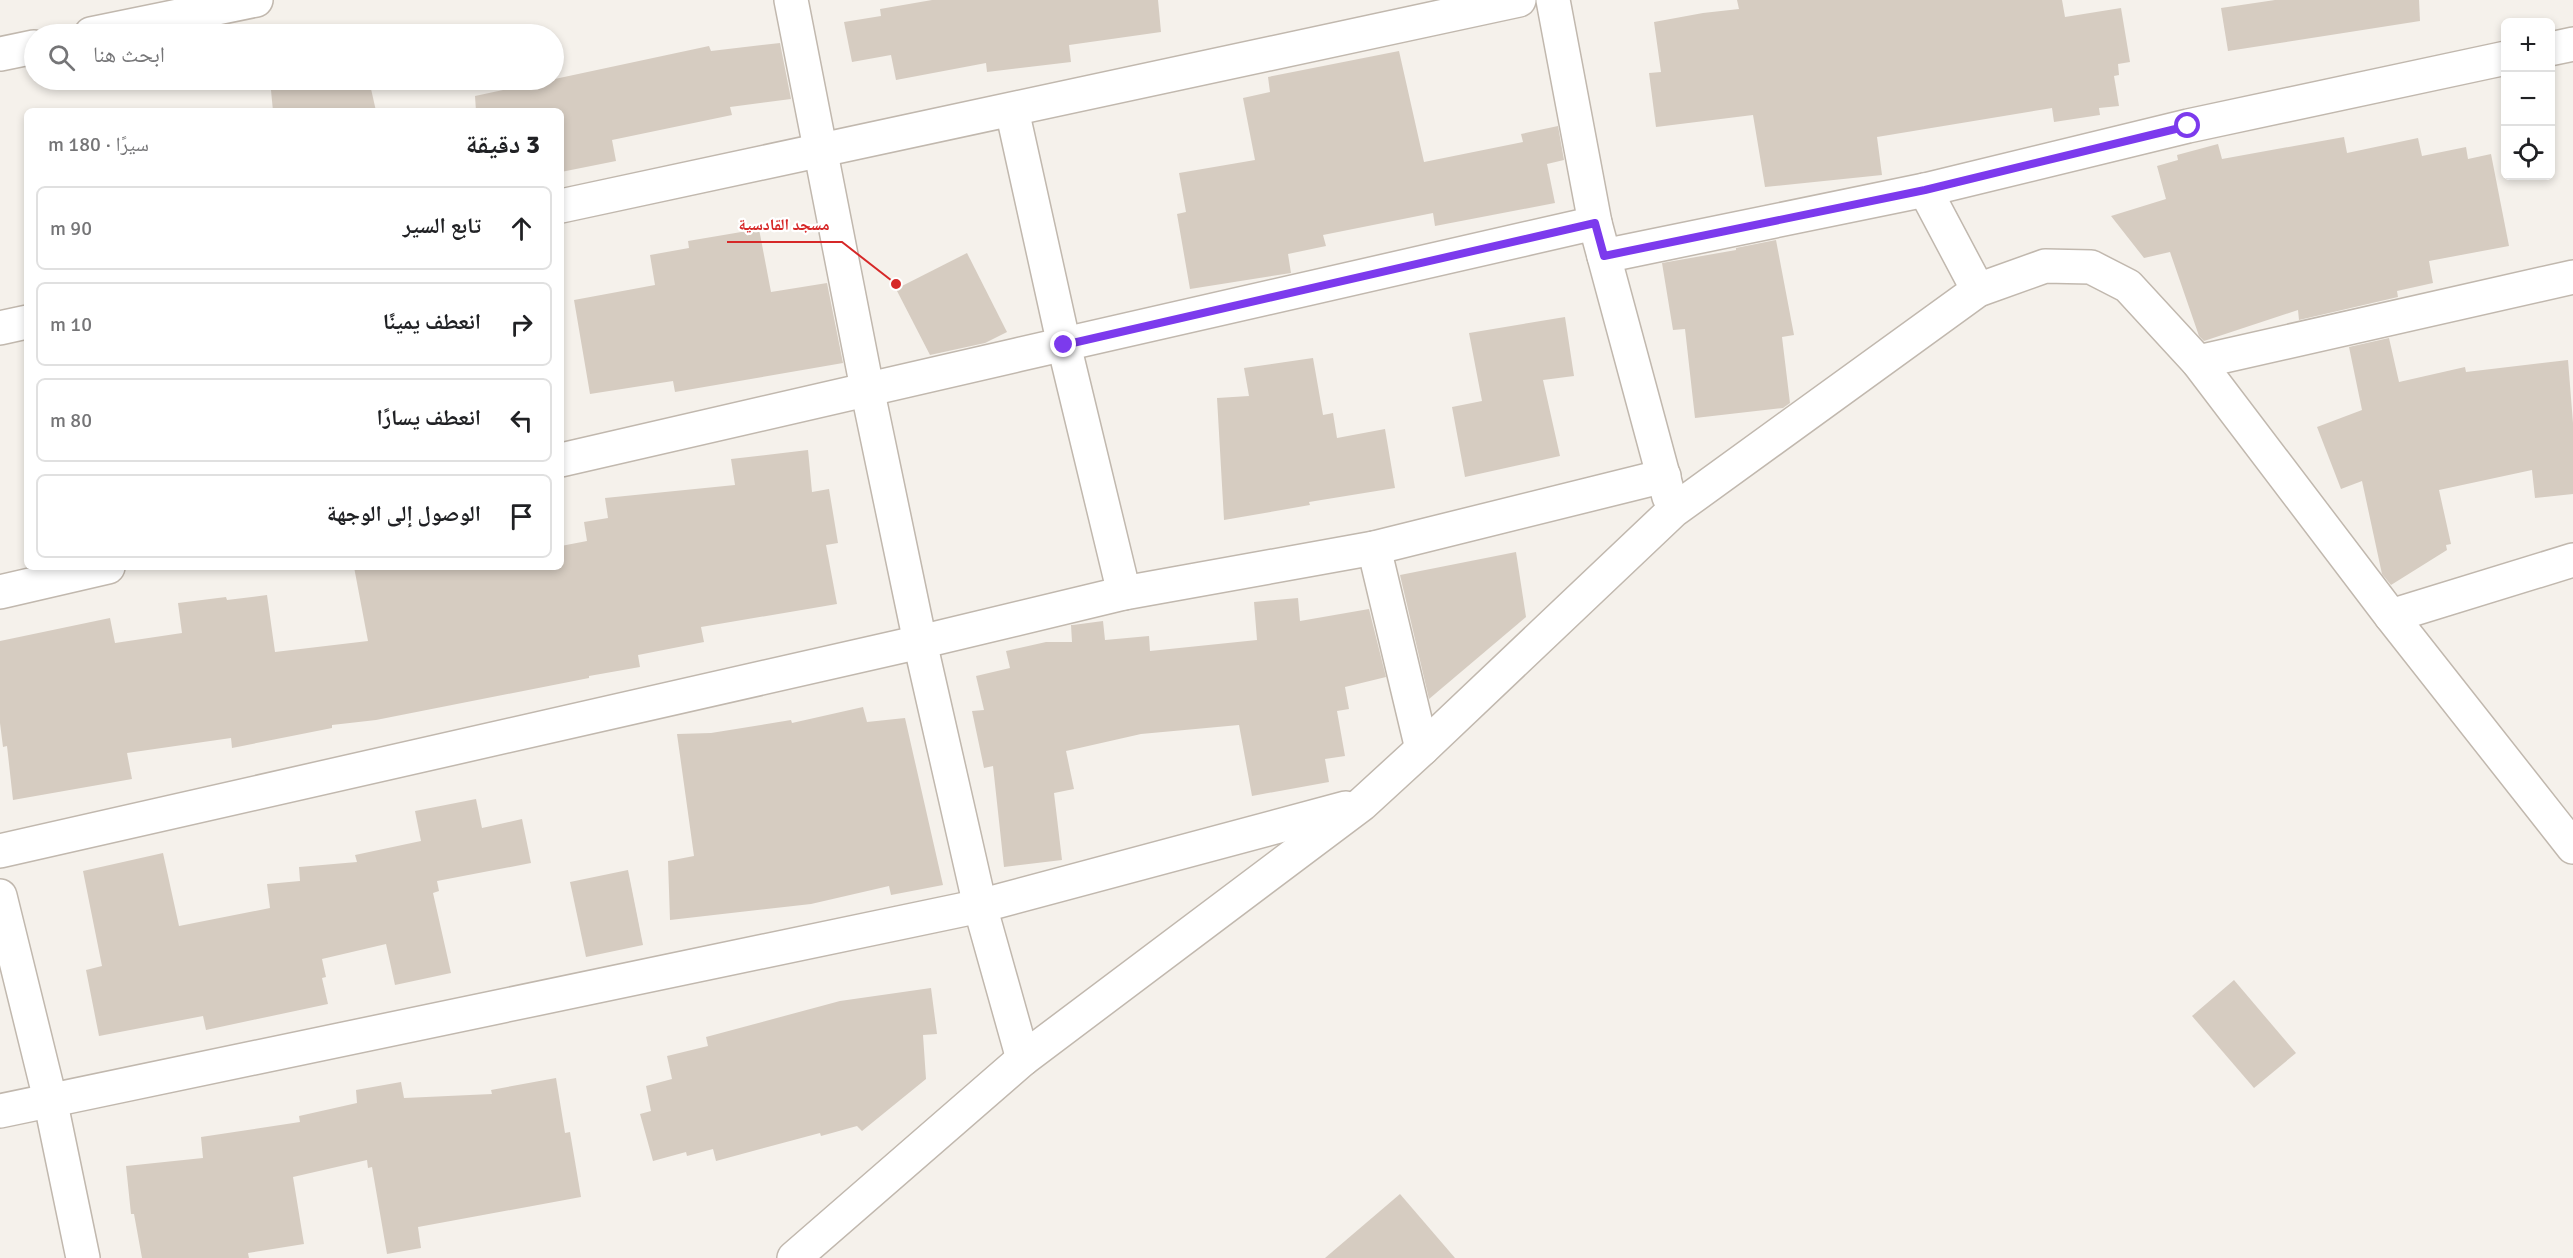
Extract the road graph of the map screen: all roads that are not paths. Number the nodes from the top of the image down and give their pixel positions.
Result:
1 (256, 0) edge
2 (791, 0) edge
3 (1519, 0) edge
4 (1553, 0) edge
5 (140, 24) edge
6 (2573, 44) edge
7 (24, 48) edge
8 (2555, 48) edge
9 (0, 54) edge
10 (2501, 59) edge
11 (1012, 110) junction
12 (820, 149) junction
13 (1925, 190) junction
14 (564, 205) edge
15 (1595, 223) junction
16 (1604, 256) junction
17 (2573, 277) edge
18 (1978, 290) junction
19 (24, 323) edge
20 (0, 328) edge
21 (1064, 345) junction
22 (2198, 362) junction
23 (867, 388) junction
24 (564, 459) edge
25 (1664, 476) junction
26 (1672, 511) junction
27 (1374, 548) junction
28 (2573, 560) edge
29 (95, 570) edge
30 (0, 592) edge
31 (1124, 593) junction
32 (2391, 616) junction
33 (920, 642) junction
34 (1422, 749) junction
35 (1362, 804) junction
36 (2573, 847) edge
37 (0, 851) edge
38 (0, 896) edge
39 (980, 906) junction
40 (1023, 1059) junction
41 (50, 1099) junction
42 (0, 1111) edge
43 (83, 1258) edge
44 (794, 1258) edge

1 - 5 street
2 - 12 street
3 - 11 street
4 - 15 street
6 - 8 street
7 - 9 street
10 - 13 street
11 - 12 street
11 - 21 street
12 - 14 street
12 - 23 street
13 - 16 street
13 - 18 street
15 - 16 street
15 - 21 street
16 - 25 street
17 - 22 street
18 - 22 street
18 - 26 street
19 - 20 street
21 - 23 street
21 - 31 street
22 - 32 street
23 - 24 street
23 - 33 street
25 - 26 street
25 - 27 street
26 - 34 street
27 - 31 street
27 - 34 street
28 - 32 street
29 - 30 street
31 - 33 street
32 - 36 street
33 - 37 street
33 - 39 street
34 - 35 street
35 - 39 street
35 - 40 street
38 - 41 street
39 - 40 street
39 - 41 street
40 - 44 street
41 - 42 street
41 - 43 street

